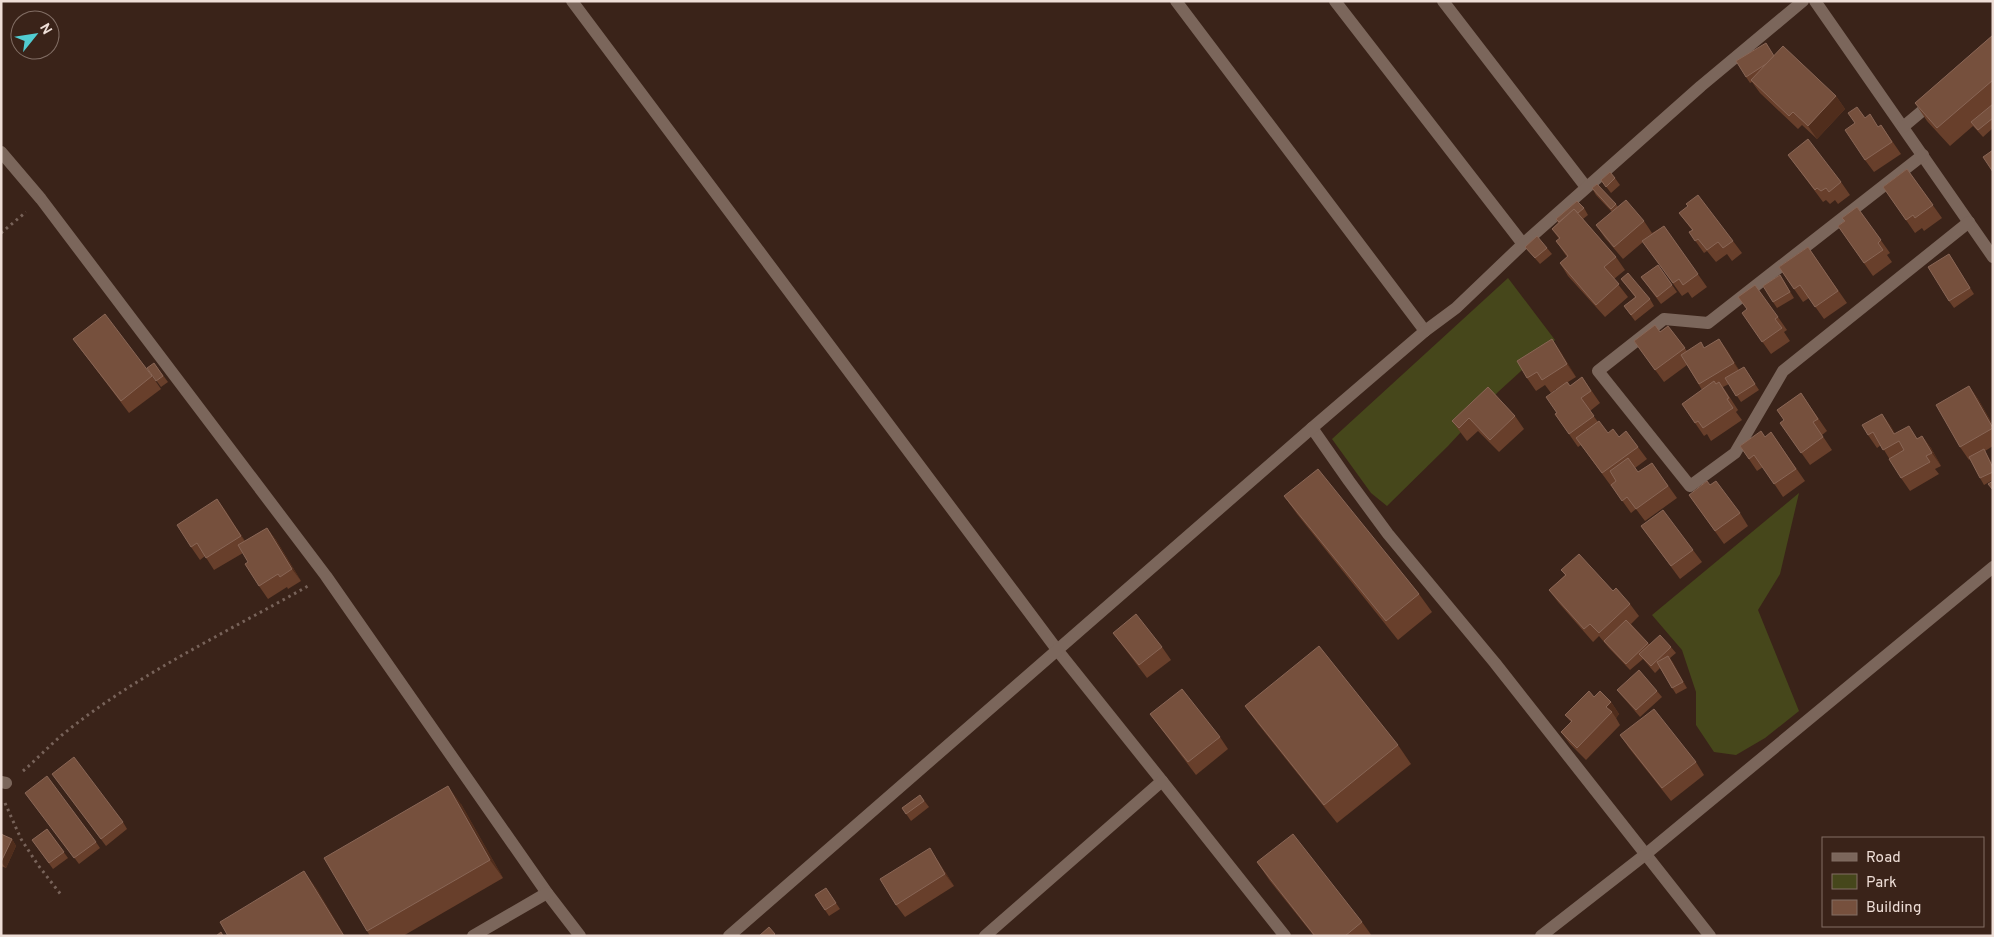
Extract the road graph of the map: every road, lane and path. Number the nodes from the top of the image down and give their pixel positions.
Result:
1 (572, 1) edge
2 (1176, 1) edge
3 (1335, 1) edge
4 (1443, 1) edge
5 (1803, 1) edge
6 (1815, 1) edge
7 (1941, 95) edge
8 (1904, 127) junction
9 (1, 152) edge
10 (1923, 155) junction
11 (1586, 187) junction
12 (41, 199) junction
13 (1968, 222) junction
14 (1, 233) edge
15 (1523, 244) junction
16 (1993, 257) edge
17 (1425, 331) junction
18 (1312, 428) junction
19 (1993, 567) edge
20 (326, 576) junction
21 (1058, 651) junction
22 (1162, 780) junction
23 (3, 783) edge
24 (1646, 854) junction
25 (547, 893) junction
26 (62, 896) dead end
27 (473, 936) edge
28 (580, 936) edge
29 (729, 936) edge
30 (986, 936) edge
31 (1285, 936) edge
32 (1541, 936) edge
33 (1710, 936) edge

1 - 21 street
2 - 17 street
3 - 15 street
4 - 11 street
5 - 11 street
6 - 8 street
7 - 8 street
8 - 10 street
9 - 12 street
10 - 13 street
10 - 13 street
11 - 15 street
12 - 14 path
12 - 20 street
13 - 16 street
15 - 17 street
17 - 18 street
18 - 21 street
18 - 24 street
19 - 24 street
20 - 23 path
20 - 25 street
21 - 22 street
21 - 29 street
22 - 30 street
22 - 31 street
23 - 26 path
24 - 32 street
24 - 33 street
25 - 27 street
25 - 28 street

